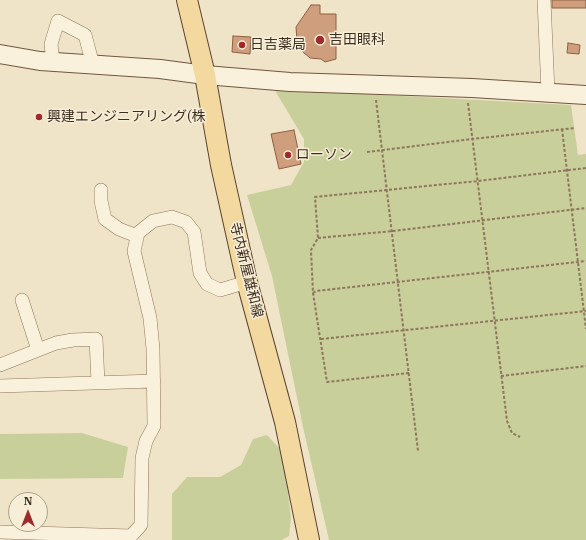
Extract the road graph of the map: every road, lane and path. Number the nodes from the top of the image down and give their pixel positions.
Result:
1 (187, 0) edge
2 (544, 0) edge
3 (0, 54) edge
4 (53, 62) junction
5 (93, 65) junction
6 (205, 75) junction
7 (375, 85) junction
8 (466, 88) junction
9 (548, 92) junction
10 (586, 95) edge
11 (574, 128) dead end
12 (562, 129) junction
13 (472, 139) junction
14 (383, 150) junction
15 (367, 152) dead end
16 (586, 168) edge
17 (567, 170) junction
18 (478, 181) junction
19 (101, 190) dead end
20 (388, 190) junction
21 (586, 208) edge
22 (572, 210) junction
23 (482, 220) junction
24 (392, 231) junction
25 (137, 236) junction
26 (318, 238) junction
27 (578, 262) junction
28 (586, 262) edge
29 (488, 272) junction
30 (247, 282) junction
31 (399, 282) junction
32 (313, 293) junction
33 (22, 300) dead end
34 (585, 311) edge
35 (494, 321) junction
36 (586, 329) edge
37 (404, 330) junction
38 (320, 339) junction
39 (38, 350) junction
40 (0, 365) edge
41 (586, 366) edge
42 (409, 373) junction
43 (501, 376) junction
44 (154, 381) junction
45 (98, 383) junction
46 (0, 386) edge
47 (520, 437) dead end
48 (418, 452) dead end
49 (0, 532) edge
50 (309, 540) edge

1 - 6 main road, 寺内新屋雄和線
2 - 9 street
3 - 4 street
4 - 5 street
4 - 5 street
5 - 6 street
6 - 7 street
6 - 30 main road, 寺内新屋雄和線
7 - 8 street
7 - 14 path
8 - 9 street
8 - 13 path
9 - 10 street
11 - 12 path
12 - 13 path
12 - 17 path
13 - 14 path
13 - 18 path
14 - 15 path
14 - 20 path
16 - 17 path
17 - 18 path
17 - 22 path
18 - 20 path
18 - 23 path
19 - 25 street
20 - 24 path
20 - 26 path
21 - 22 path
22 - 23 path
22 - 27 path
23 - 24 path
23 - 29 path
24 - 26 path
24 - 31 path
25 - 30 street
25 - 44 street
26 - 32 path
27 - 28 path
27 - 29 path
27 - 34 path
29 - 31 path
29 - 35 path
30 - 50 main road, 寺内新屋雄和線
31 - 32 path
31 - 37 path
32 - 38 path
33 - 39 street
34 - 35 path
34 - 36 path
35 - 37 path
35 - 43 path
37 - 38 path
37 - 42 path
38 - 42 path
39 - 40 street
39 - 45 street
41 - 43 path
42 - 48 path
43 - 47 path
44 - 45 street
44 - 49 street
45 - 46 street

